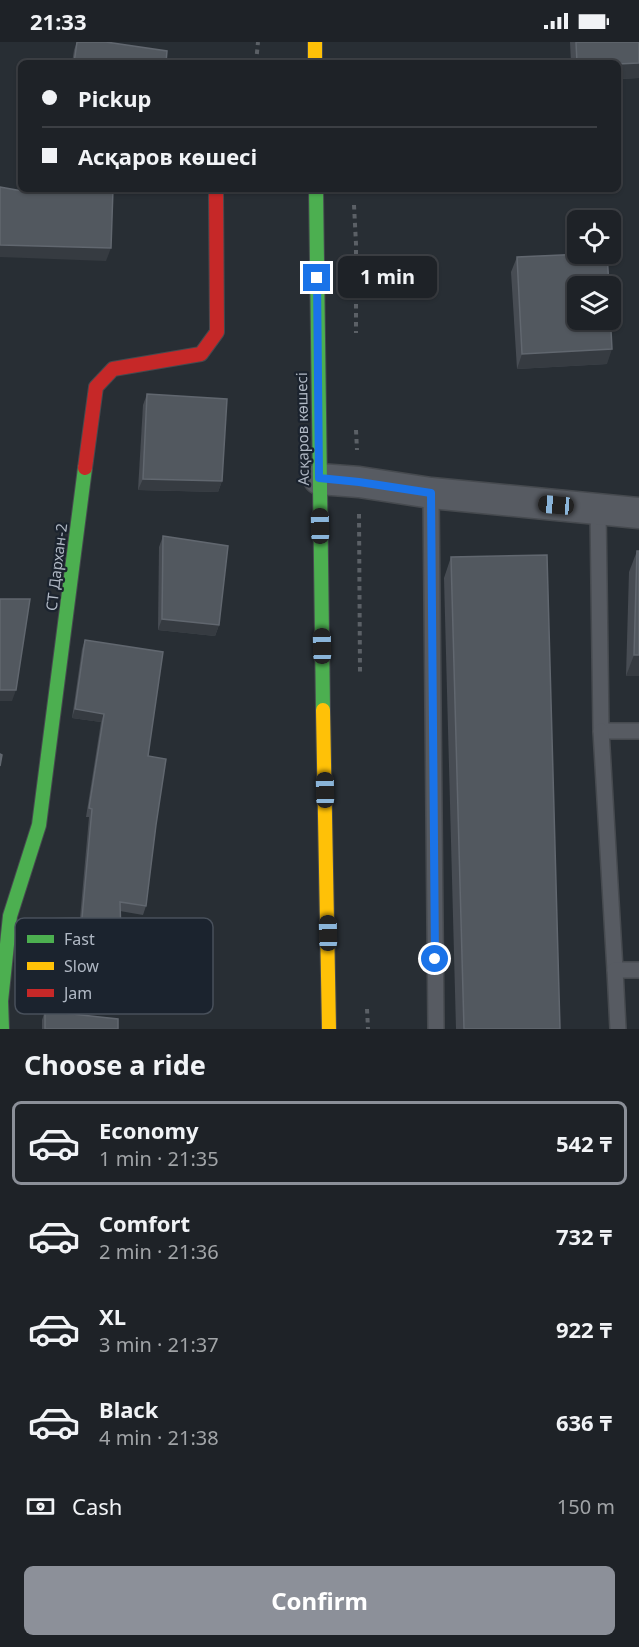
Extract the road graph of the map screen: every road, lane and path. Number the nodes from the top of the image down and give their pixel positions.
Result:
1 (258, 42) edge
2 (315, 42) edge
3 (256, 60) edge
4 (315, 60) edge
5 (216, 192) edge
6 (316, 192) edge
7 (319, 478) junction
8 (431, 493) junction
9 (598, 508) junction
10 (639, 513) edge
11 (602, 731) junction
12 (639, 731) edge
13 (615, 970) junction
14 (639, 970) edge
15 (2, 1029) edge
16 (329, 1029) edge
17 (436, 1029) edge
18 (618, 1029) edge

1 - 3 path
2 - 4 street
5 - 15 street, СТ Дархан-2
6 - 7 street, Асқаров көшесі
7 - 8 street
7 - 16 street, Асқаров көшесі
8 - 9 street
8 - 17 lane
9 - 10 street
9 - 11 lane
11 - 12 lane
11 - 13 lane
13 - 14 lane
13 - 18 lane

